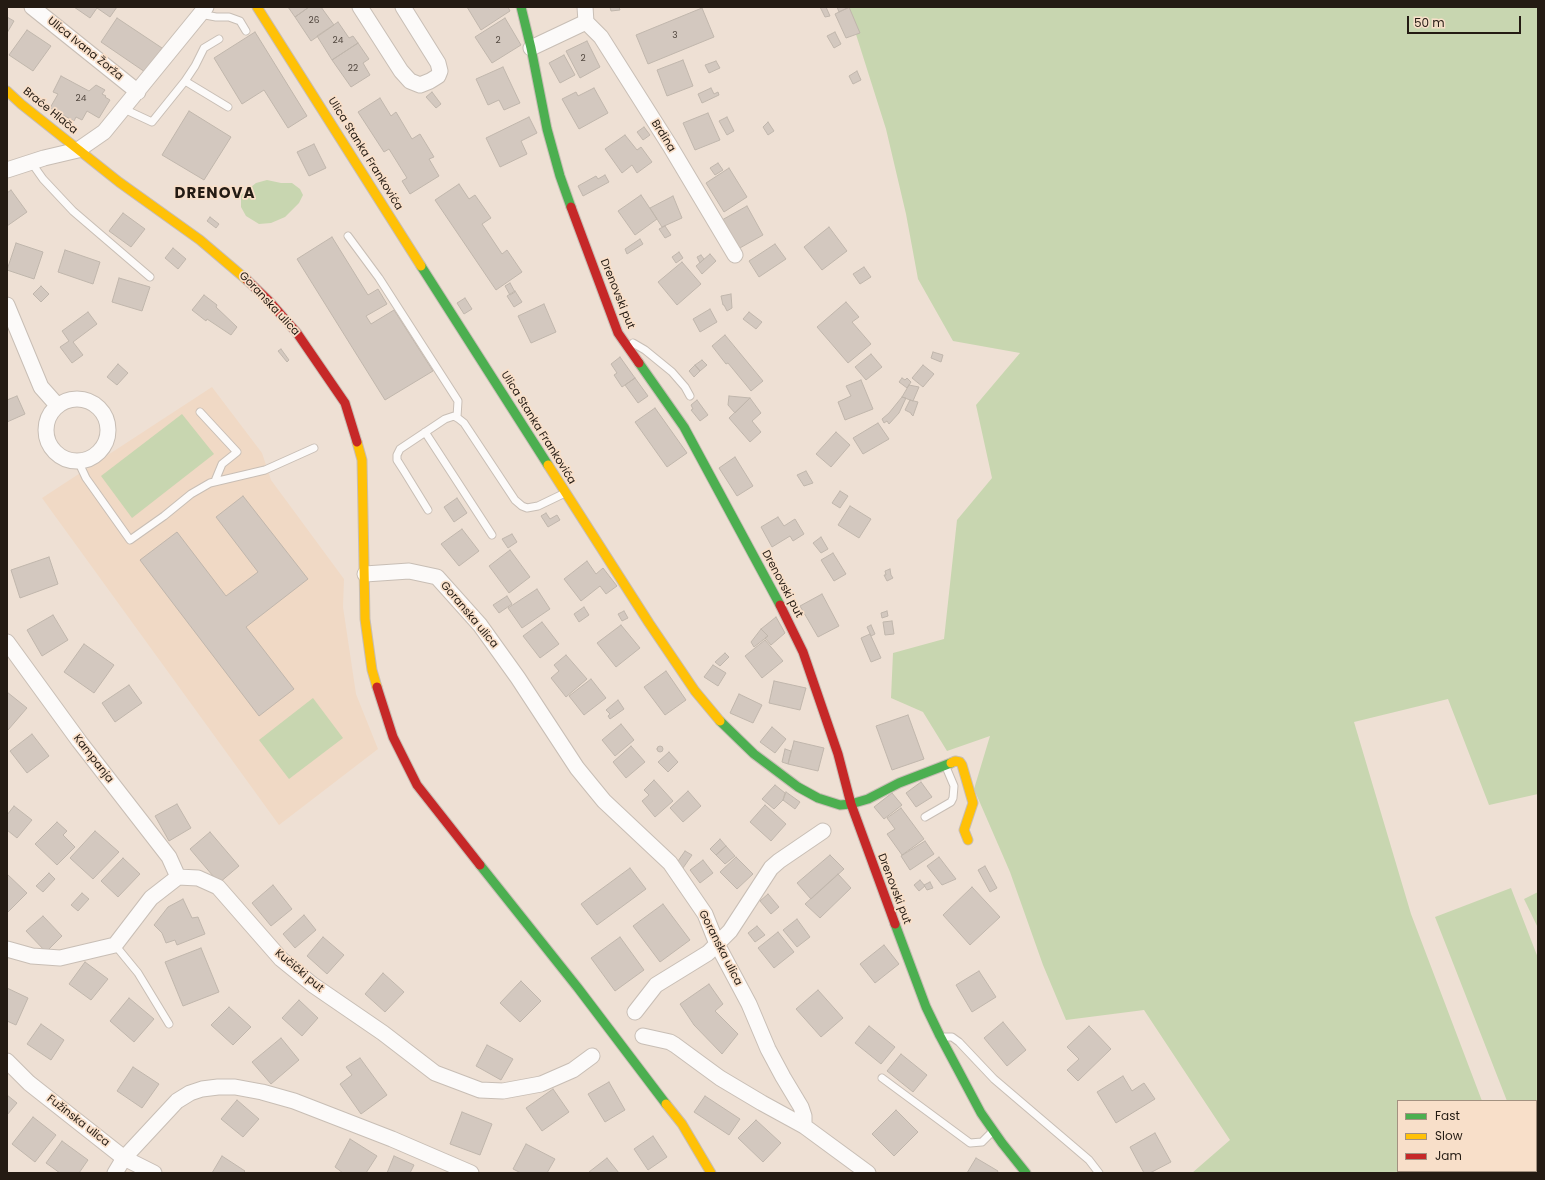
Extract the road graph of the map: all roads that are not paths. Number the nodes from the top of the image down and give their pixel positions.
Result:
1 (32, 7) edge
2 (257, 7) edge
3 (360, 7) edge
4 (403, 7) edge
5 (522, 7) edge
6 (202, 11) edge
7 (585, 14) edge
8 (246, 30) dead end
9 (219, 39) dead end
10 (532, 48) junction
11 (185, 81) junction
12 (7, 90) edge
13 (138, 92) junction
14 (228, 107) dead end
15 (124, 108) junction
16 (78, 150) junction
17 (31, 162) junction
18 (7, 170) edge
19 (348, 236) dead end
20 (735, 255) dead end
21 (150, 277) dead end
22 (7, 305) edge
23 (621, 336) junction
24 (690, 396) dead end
25 (57, 405) junction
26 (200, 412) dead end
27 (457, 417) junction
28 (425, 432) junction
29 (314, 448) dead end
30 (78, 461) junction
31 (215, 481) junction
32 (565, 493) junction
33 (428, 510) dead end
34 (492, 535) dead end
35 (365, 574) junction
36 (7, 642) edge
37 (945, 765) junction
38 (851, 804) junction
39 (925, 817) dead end
40 (823, 831) dead end
41 (968, 840) dead end
42 (178, 877) junction
43 (717, 944) junction
44 (115, 945) junction
45 (7, 949) edge
46 (635, 1012) dead end
47 (169, 1024) dead end
48 (643, 1036) dead end
49 (940, 1036) junction
50 (592, 1056) dead end
51 (7, 1061) edge
52 (882, 1078) dead end
53 (804, 1126) junction
54 (993, 1131) junction
55 (124, 1158) junction
56 (115, 1173) edge
57 (154, 1173) edge
58 (471, 1173) edge
59 (711, 1173) edge
60 (868, 1173) edge
61 (1026, 1173) edge
62 (1100, 1173) edge

1 - 13 street, Ulica Ivana Žorža
2 - 32 street, Ulica Stanka Frankovića
3 - 4 street
5 - 10 street, Drenovski put
6 - 8 lane
6 - 13 street
7 - 10 street, Brdina
7 - 20 street, Brdina
9 - 11 lane
10 - 23 street, Drenovski put
11 - 14 lane
11 - 15 lane
12 - 16 street, Braće Hlača
13 - 15 street
15 - 16 street
16 - 17 street
16 - 35 street, Goranska ulica
17 - 18 street
17 - 21 lane
19 - 27 lane
22 - 25 street
23 - 24 lane
23 - 38 street, Drenovski put
25 - 30 street
25 - 30 street
26 - 31 lane
27 - 28 lane
27 - 32 lane
28 - 33 lane
28 - 34 lane
29 - 31 lane
30 - 31 lane
32 - 38 street, Ulica Stanka Frankovića
35 - 43 street, Goranska ulica
35 - 59 street
36 - 42 street, Kampanja
37 - 38 street
37 - 39 lane
37 - 41 street
38 - 49 street, Drenovski put
40 - 43 street
42 - 44 street
42 - 50 street, Kučićki put
43 - 46 street
43 - 53 street, Goranska ulica
44 - 45 street
44 - 47 lane
48 - 53 street
49 - 54 street, Drenovski put
49 - 62 lane
51 - 55 street, Fužinska ulica
52 - 54 lane
53 - 60 street
54 - 61 street, Drenovski put
55 - 56 street
55 - 57 street, Fužinska ulica
55 - 58 street

